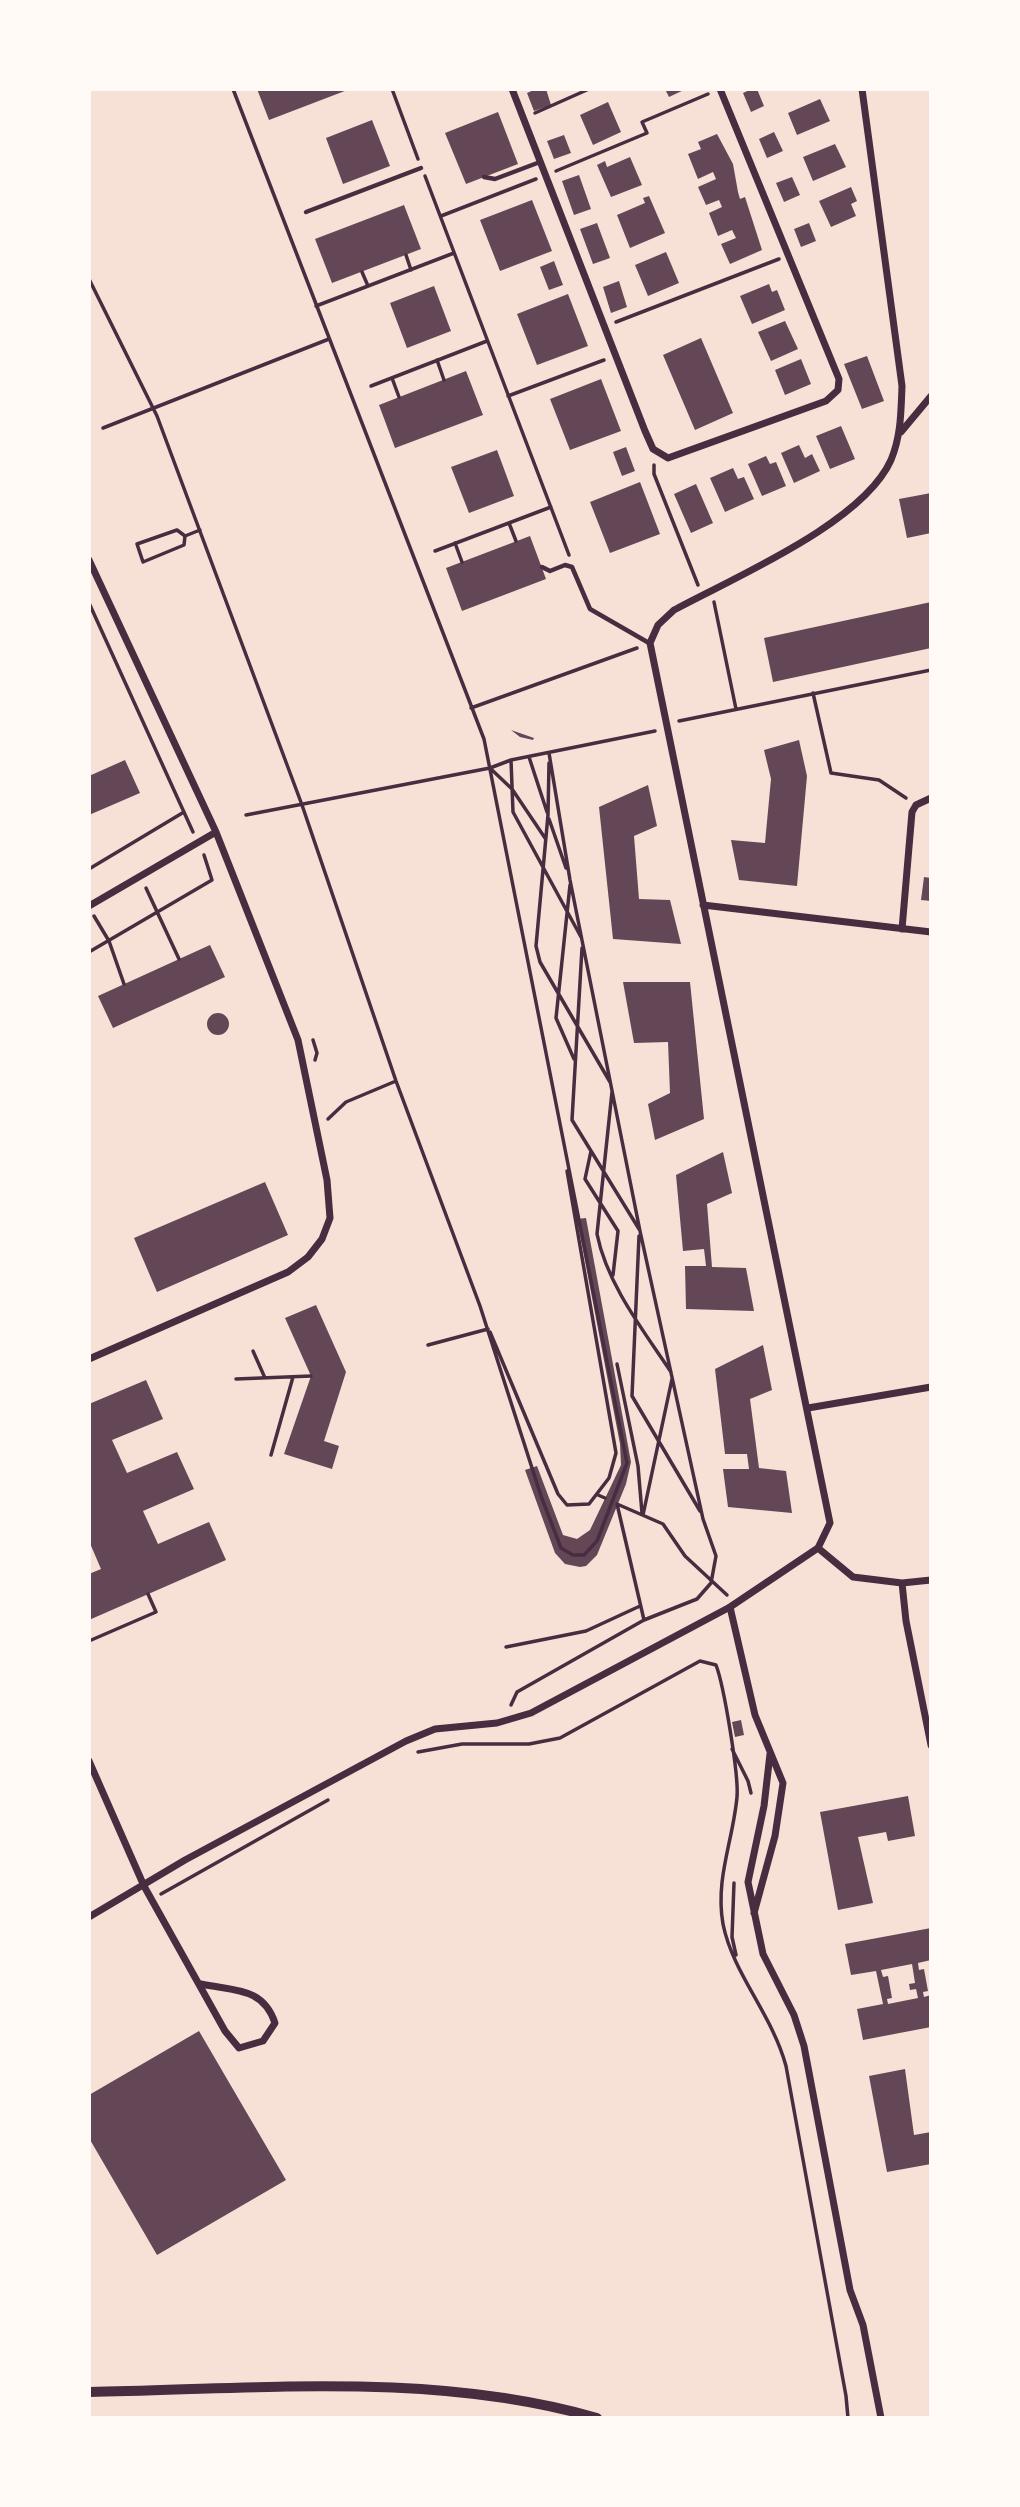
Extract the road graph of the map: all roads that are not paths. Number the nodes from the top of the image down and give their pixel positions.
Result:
1 (512, 89) edge
2 (720, 89) edge
3 (862, 89) edge
4 (541, 162) junction
5 (421, 168) road end
6 (484, 177) dead end
7 (306, 212) dead end
8 (931, 396) edge
9 (900, 432) junction
10 (89, 560) edge
11 (542, 567) dead end
12 (650, 643) junction
13 (931, 798) edge
14 (216, 832) junction
15 (703, 905) junction
16 (89, 906) edge
17 (902, 929) junction
18 (931, 932) edge
19 (89, 1359) edge
20 (931, 1387) edge
21 (808, 1408) junction
22 (818, 1548) junction
23 (931, 1580) edge
24 (902, 1583) junction
25 (730, 1607) junction
26 (931, 1742) edge
27 (770, 1754) junction
28 (89, 1761) edge
29 (144, 1886) junction
30 (754, 1914) junction
31 (89, 1917) edge
32 (201, 1984) junction
33 (89, 2392) edge
34 (597, 2418) edge
35 (881, 2418) edge

1 - 4 street
2 - 4 street
3 - 9 street
4 - 6 lane
5 - 7 lane
8 - 9 street
9 - 12 street
10 - 14 street
11 - 12 lane
12 - 15 street
13 - 17 street
14 - 16 street
14 - 19 street
15 - 17 street
15 - 21 street
17 - 18 street
20 - 21 street
21 - 22 street
22 - 24 street
22 - 25 street
23 - 24 street
24 - 26 street
25 - 27 street
25 - 29 street
27 - 30 street
27 - 30 street
28 - 29 street
29 - 31 street
29 - 32 street
30 - 35 street
32 - 32 street
33 - 34 street

